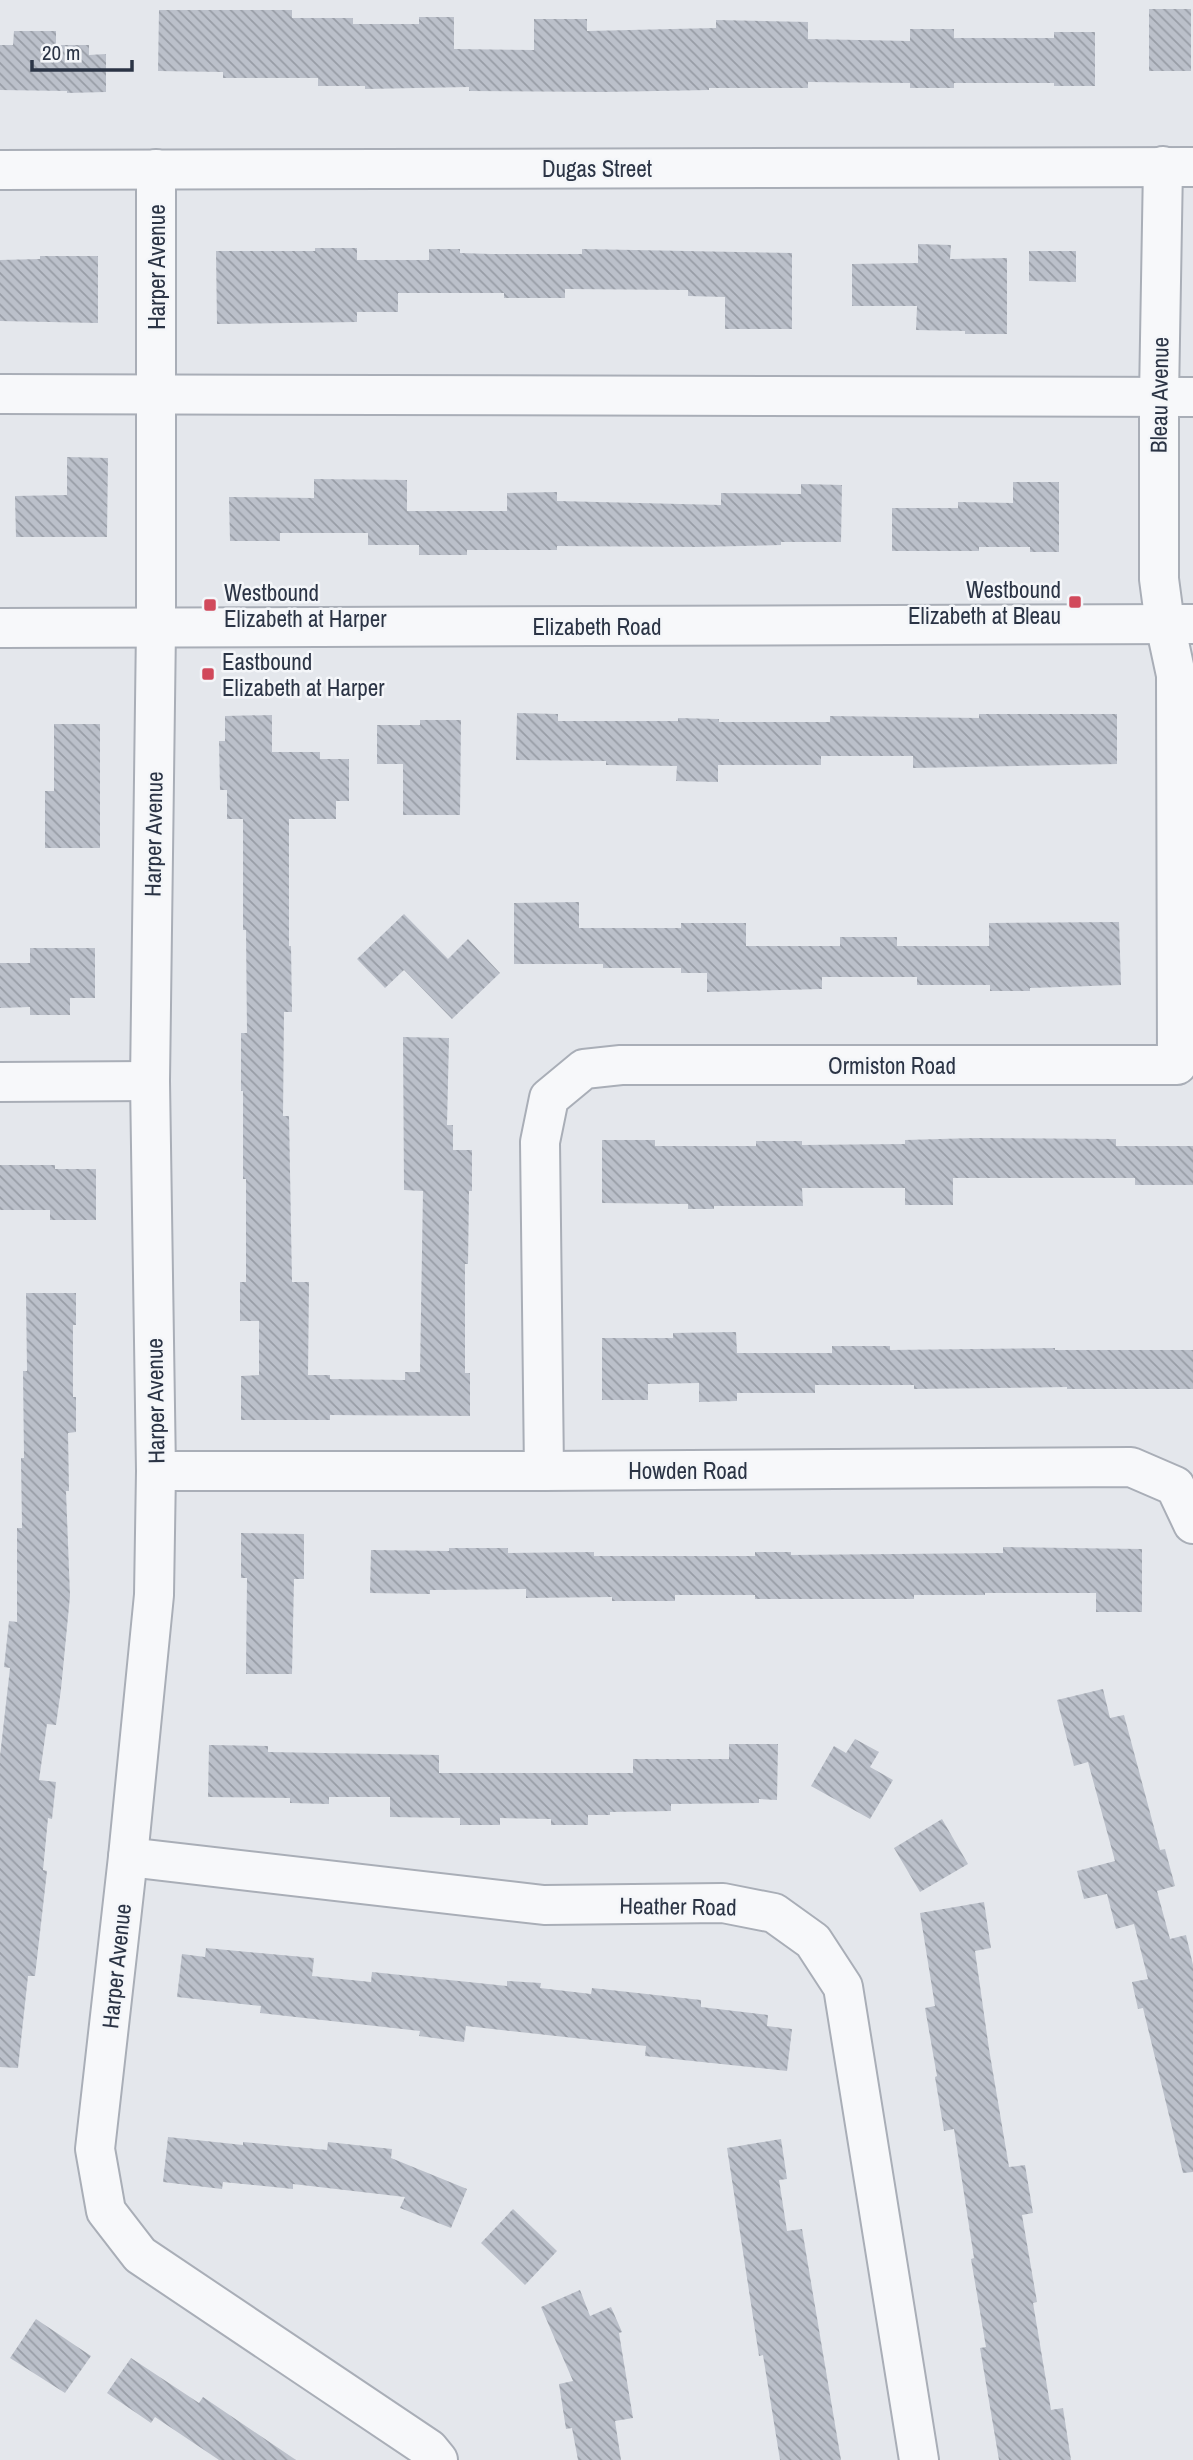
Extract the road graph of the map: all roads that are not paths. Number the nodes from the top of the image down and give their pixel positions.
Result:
1 (1178, 167) edge
2 (156, 169) junction
3 (0, 170) edge
4 (0, 394) edge
5 (157, 395) junction
6 (1176, 397) edge
7 (1179, 624) edge
8 (0, 628) edge
9 (156, 628) junction
10 (1185, 1065) edge
11 (150, 1081) junction
12 (0, 1082) edge
13 (156, 1471) junction
14 (544, 1471) junction
15 (1193, 1524) edge
16 (128, 1857) junction
17 (438, 2460) edge
18 (919, 2460) edge

1 - 2 street, Dugas Street
1 - 6 street, Bleau Avenue
2 - 3 street, Dugas Street
2 - 5 street, Harper Avenue
4 - 5 street
5 - 6 street
5 - 9 street, Harper Avenue
6 - 7 street, Bleau Avenue
7 - 9 street, Elizabeth Road
7 - 10 street, Ormiston Road
8 - 9 street, Elizabeth Road
9 - 11 street, Harper Avenue
10 - 14 street, Ormiston Road
11 - 12 street
11 - 13 street, Harper Avenue
13 - 14 street, Howden Road
13 - 16 street, Harper Avenue
14 - 15 street, Howden Road
16 - 17 street, Harper Avenue
16 - 18 street, Heather Road

